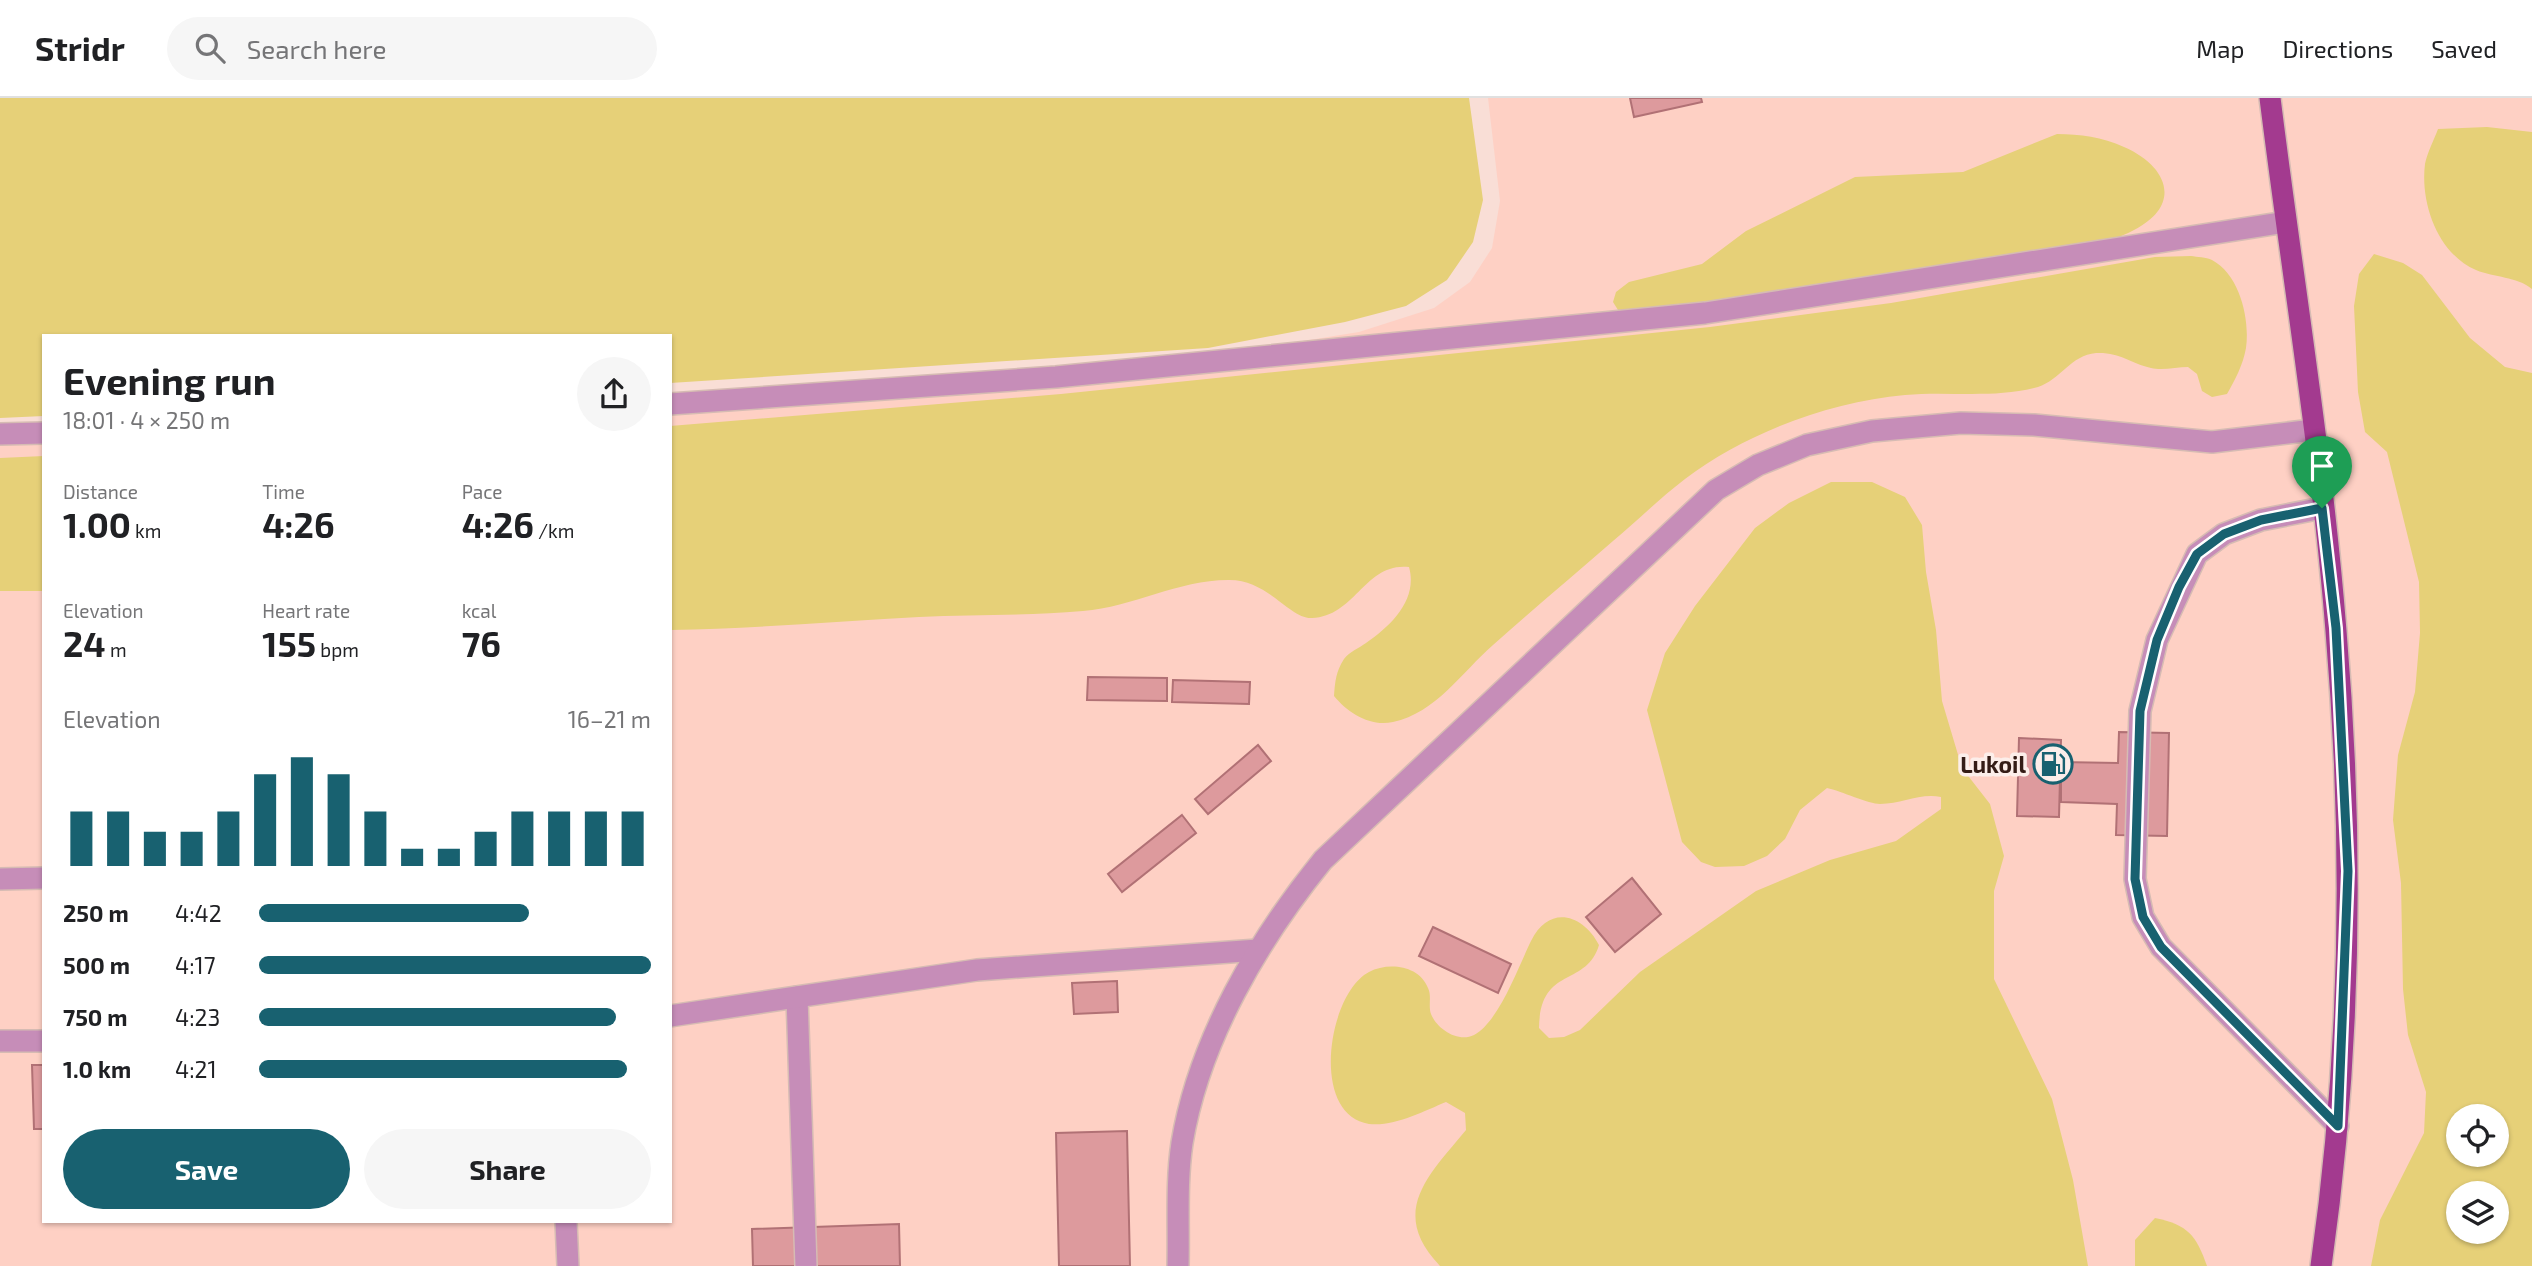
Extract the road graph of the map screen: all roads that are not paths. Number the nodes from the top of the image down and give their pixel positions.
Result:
1 (2270, 98) edge
2 (2286, 222) junction
3 (672, 404) edge
4 (2313, 430) junction
5 (42, 433) edge
6 (0, 434) edge
7 (2322, 508) junction
8 (42, 878) edge
9 (0, 879) edge
10 (1258, 950) junction
11 (797, 997) junction
12 (672, 1016) edge
13 (0, 1041) edge
14 (42, 1041) edge
15 (2338, 1126) junction
16 (566, 1223) edge
17 (569, 1266) edge
18 (806, 1266) edge
19 (1178, 1266) edge
20 (2321, 1266) edge

1 - 2 main road
2 - 3 lane
2 - 4 main road
4 - 7 main road
4 - 10 lane
5 - 6 lane
7 - 15 main road
7 - 15 lane
8 - 9 lane
10 - 11 lane
10 - 19 lane
11 - 12 lane
11 - 18 lane
13 - 14 lane
15 - 20 main road
16 - 17 lane

